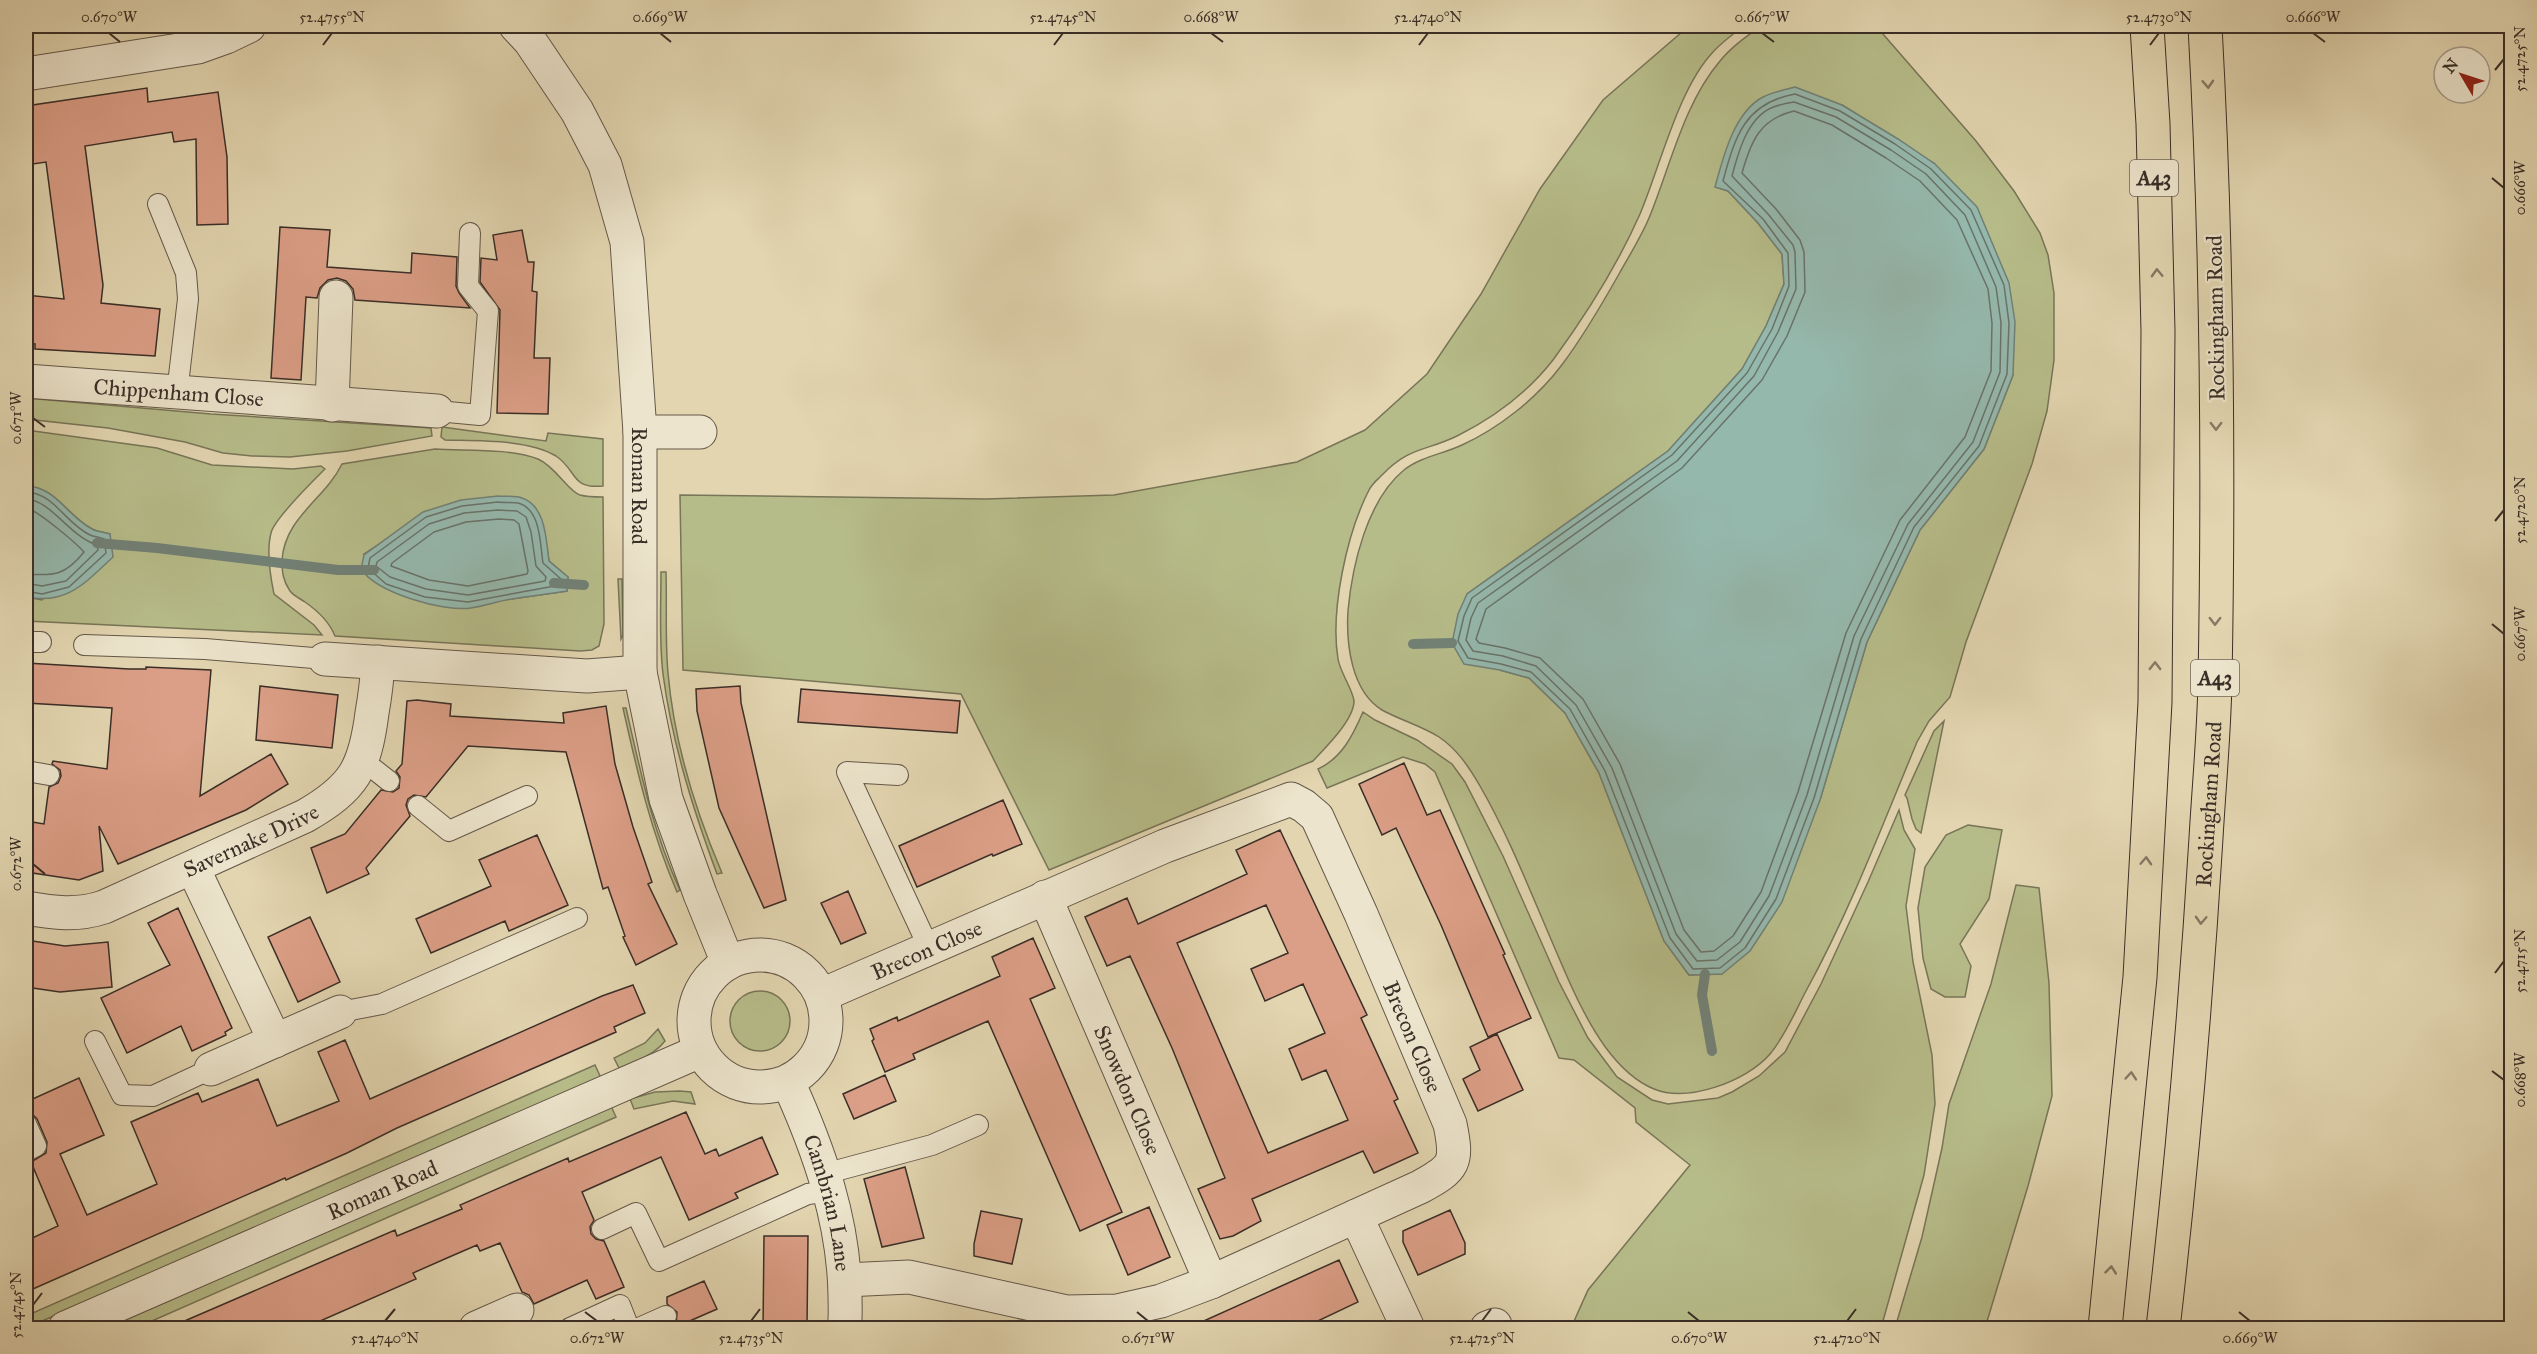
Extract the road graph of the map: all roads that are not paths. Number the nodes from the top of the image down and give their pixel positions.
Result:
1 (249, 26) edge
2 (516, 26) edge
3 (2147, 26) edge
4 (2205, 26) edge
5 (26, 74) edge
6 (158, 204) dead end
7 (470, 232) dead end
8 (336, 297) dead end
9 (26, 381) edge
10 (177, 393) junction
11 (332, 405) junction
12 (437, 411) joint
13 (640, 432) junction
14 (700, 432) dead end
15 (84, 645) dead end
16 (325, 659) joint
17 (378, 662) junction
18 (640, 672) junction
19 (26, 771) edge
20 (49, 775) dead end
21 (898, 775) dead end
22 (527, 796) dead end
23 (418, 806) dead end
24 (193, 868) junction
25 (1045, 897) junction
26 (26, 908) edge
27 (577, 918) dead end
28 (929, 948) junction
29 (728, 963) junction
30 (822, 996) junction
31 (340, 1012) joint
32 (95, 1041) dead end
33 (275, 1041) junction
34 (700, 1051) junction
35 (211, 1069) joint
36 (788, 1082) junction
37 (26, 1124) edge
38 (978, 1125) dead end
39 (26, 1151) edge
40 (826, 1183) junction
41 (1356, 1216) junction
42 (602, 1229) dead end
43 (845, 1280) junction
44 (1211, 1282) junction
45 (517, 1310) dead end
46 (666, 1316) dead end
47 (1068, 1320) edge
48 (478, 1328) edge
49 (65, 1329) edge
50 (570, 1329) edge
51 (629, 1329) edge
52 (639, 1329) edge
53 (844, 1329) edge
54 (1408, 1329) edge
55 (2105, 1329) edge
56 (2163, 1329) edge

1 - 5 street
2 - 13 street, Roman Road
55 -> 3 highway, A43
4 -> 56 highway, Rockingham Road / A43
6 - 10 lane
7 - 12 lane
8 - 11 street
9 - 10 street, Chippenham Close
10 - 11 street, Chippenham Close
11 - 12 street, Chippenham Close
13 - 14 street
13 - 18 street, Roman Road
15 - 16 lane
16 - 17 street
17 - 18 street
17 - 24 street, Savernake Drive
18 - 29 street, Roman Road
19 - 20 lane
21 - 28 lane
22 - 23 lane
24 - 26 street, Savernake Drive
24 - 33 street
25 - 28 street, Brecon Close
25 - 41 street, Brecon Close
25 - 44 street, Snowdon Close
27 - 31 lane
28 - 30 street, Brecon Close
29 - 30 street
29 - 34 street
30 - 36 street
31 - 33 street
32 - 35 lane
33 - 35 street
34 - 36 street
34 - 49 street, Roman Road
36 - 40 street, Cambrian Lane
37 - 39 lane
38 - 40 lane
40 - 42 lane
40 - 43 street, Cambrian Lane
41 - 44 street, Brecon Close
41 - 54 street
43 - 47 street, Brecon Close
43 - 53 street, Cambrian Lane
44 - 47 street, Brecon Close
45 - 48 street
46 - 52 lane
50 - 51 lane

